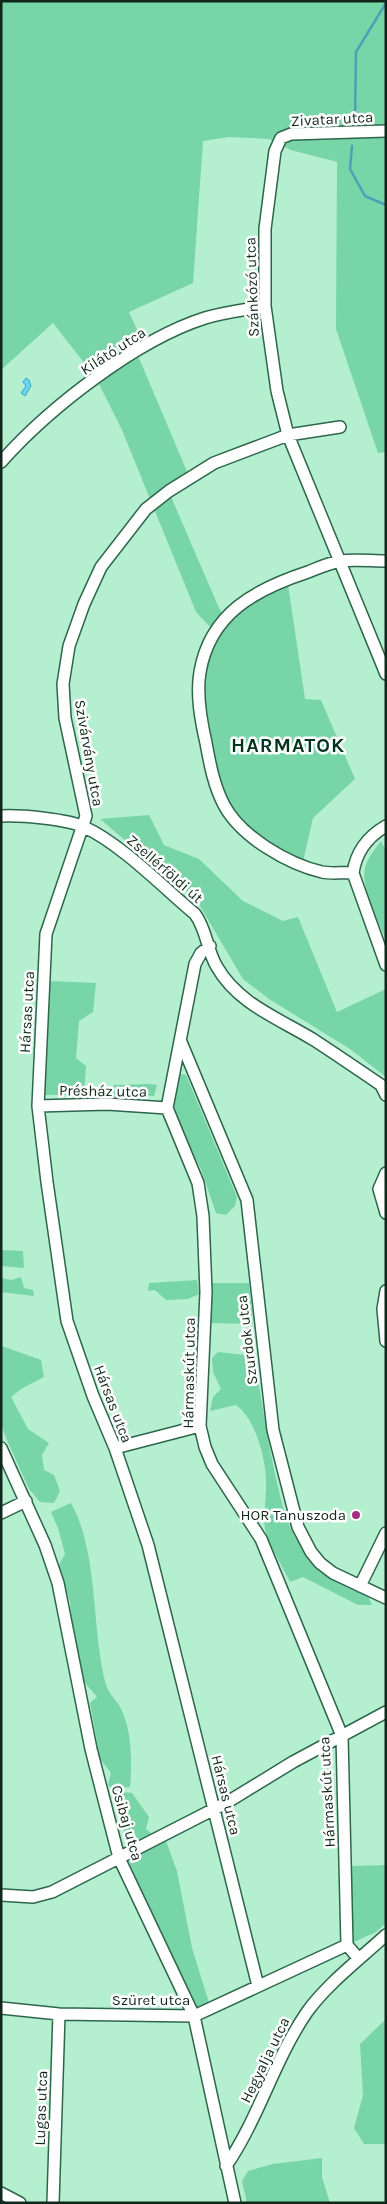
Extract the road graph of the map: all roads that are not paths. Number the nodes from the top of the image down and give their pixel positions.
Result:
1 (386, 131) edge
2 (281, 138) joint
3 (264, 306) junction
4 (340, 427) dead end
5 (288, 435) junction
6 (1, 462) edge
7 (340, 561) junction
8 (386, 561) edge
9 (386, 674) edge
10 (1, 816) edge
11 (83, 826) junction
12 (386, 826) edge
13 (353, 873) junction
14 (210, 946) junction
15 (386, 965) edge
16 (181, 1042) junction
17 (384, 1086) edge
18 (38, 1106) junction
19 (167, 1108) junction
20 (386, 1173) edge
21 (386, 1213) edge
22 (386, 1292) edge
23 (386, 1329) edge
24 (386, 1341) edge
25 (200, 1426) junction
26 (1, 1448) edge
27 (115, 1448) junction
28 (26, 1501) junction
29 (1, 1513) edge
30 (386, 1534) edge
31 (360, 1586) junction
32 (386, 1598) edge
33 (386, 1712) edge
34 (342, 1736) junction
35 (214, 1809) junction
36 (119, 1858) junction
37 (1, 1895) edge
38 (386, 1935) edge
39 (347, 1945) junction
40 (359, 1959) junction
41 (258, 1986) junction
42 (1, 2008) edge
43 (59, 2014) junction
44 (194, 2016) junction
45 (226, 2166) junction
46 (1, 2193) edge
47 (20, 2203) edge
48 (53, 2203) edge
49 (235, 2203) edge

1 - 2 street, Zivatar utca
2 - 3 street, Szánkózó utca
3 - 5 street, Szánkózó utca
3 - 6 street, Kilátó utca
4 - 5 street
5 - 7 street, Szánkózó utca
5 - 11 street, Szivárvány utca
7 - 8 street
7 - 9 street, Szánkózó utca
7 - 13 street
10 - 11 street, Zsellérföldi út
11 - 14 street, Zsellérföldi út
11 - 18 street, Hársas utca
12 - 13 street
13 - 15 street
14 - 16 street
14 - 17 street, Zsellérföldi út
16 - 19 street
16 - 31 street, Szurdok utca
18 - 19 street, Présház utca
18 - 27 street, Hársas utca
19 - 25 street, Hármaskút utca
20 - 21 street
22 - 23 street
23 - 24 street
25 - 27 street
25 - 34 street, Hármaskút utca
26 - 28 street, Csibaj utca
27 - 35 street, Hársas utca
28 - 29 street
28 - 36 street, Csibaj utca
30 - 31 street
31 - 32 street, Szurdok utca
33 - 34 street
34 - 35 street
34 - 39 street, Hármaskút utca
35 - 36 street
35 - 41 street, Hársas utca
36 - 37 street
36 - 44 street, Csibaj utca
38 - 40 street, Hegyalja utca
39 - 40 street
39 - 41 street, Szüret utca
40 - 45 street, Hegyalja utca
41 - 44 street, Szüret utca
42 - 43 street, Szüret utca
43 - 44 street, Szüret utca
43 - 48 street, Lugas utca
44 - 45 street, Csibaj utca
45 - 49 street, Csibaj utca
46 - 47 street

